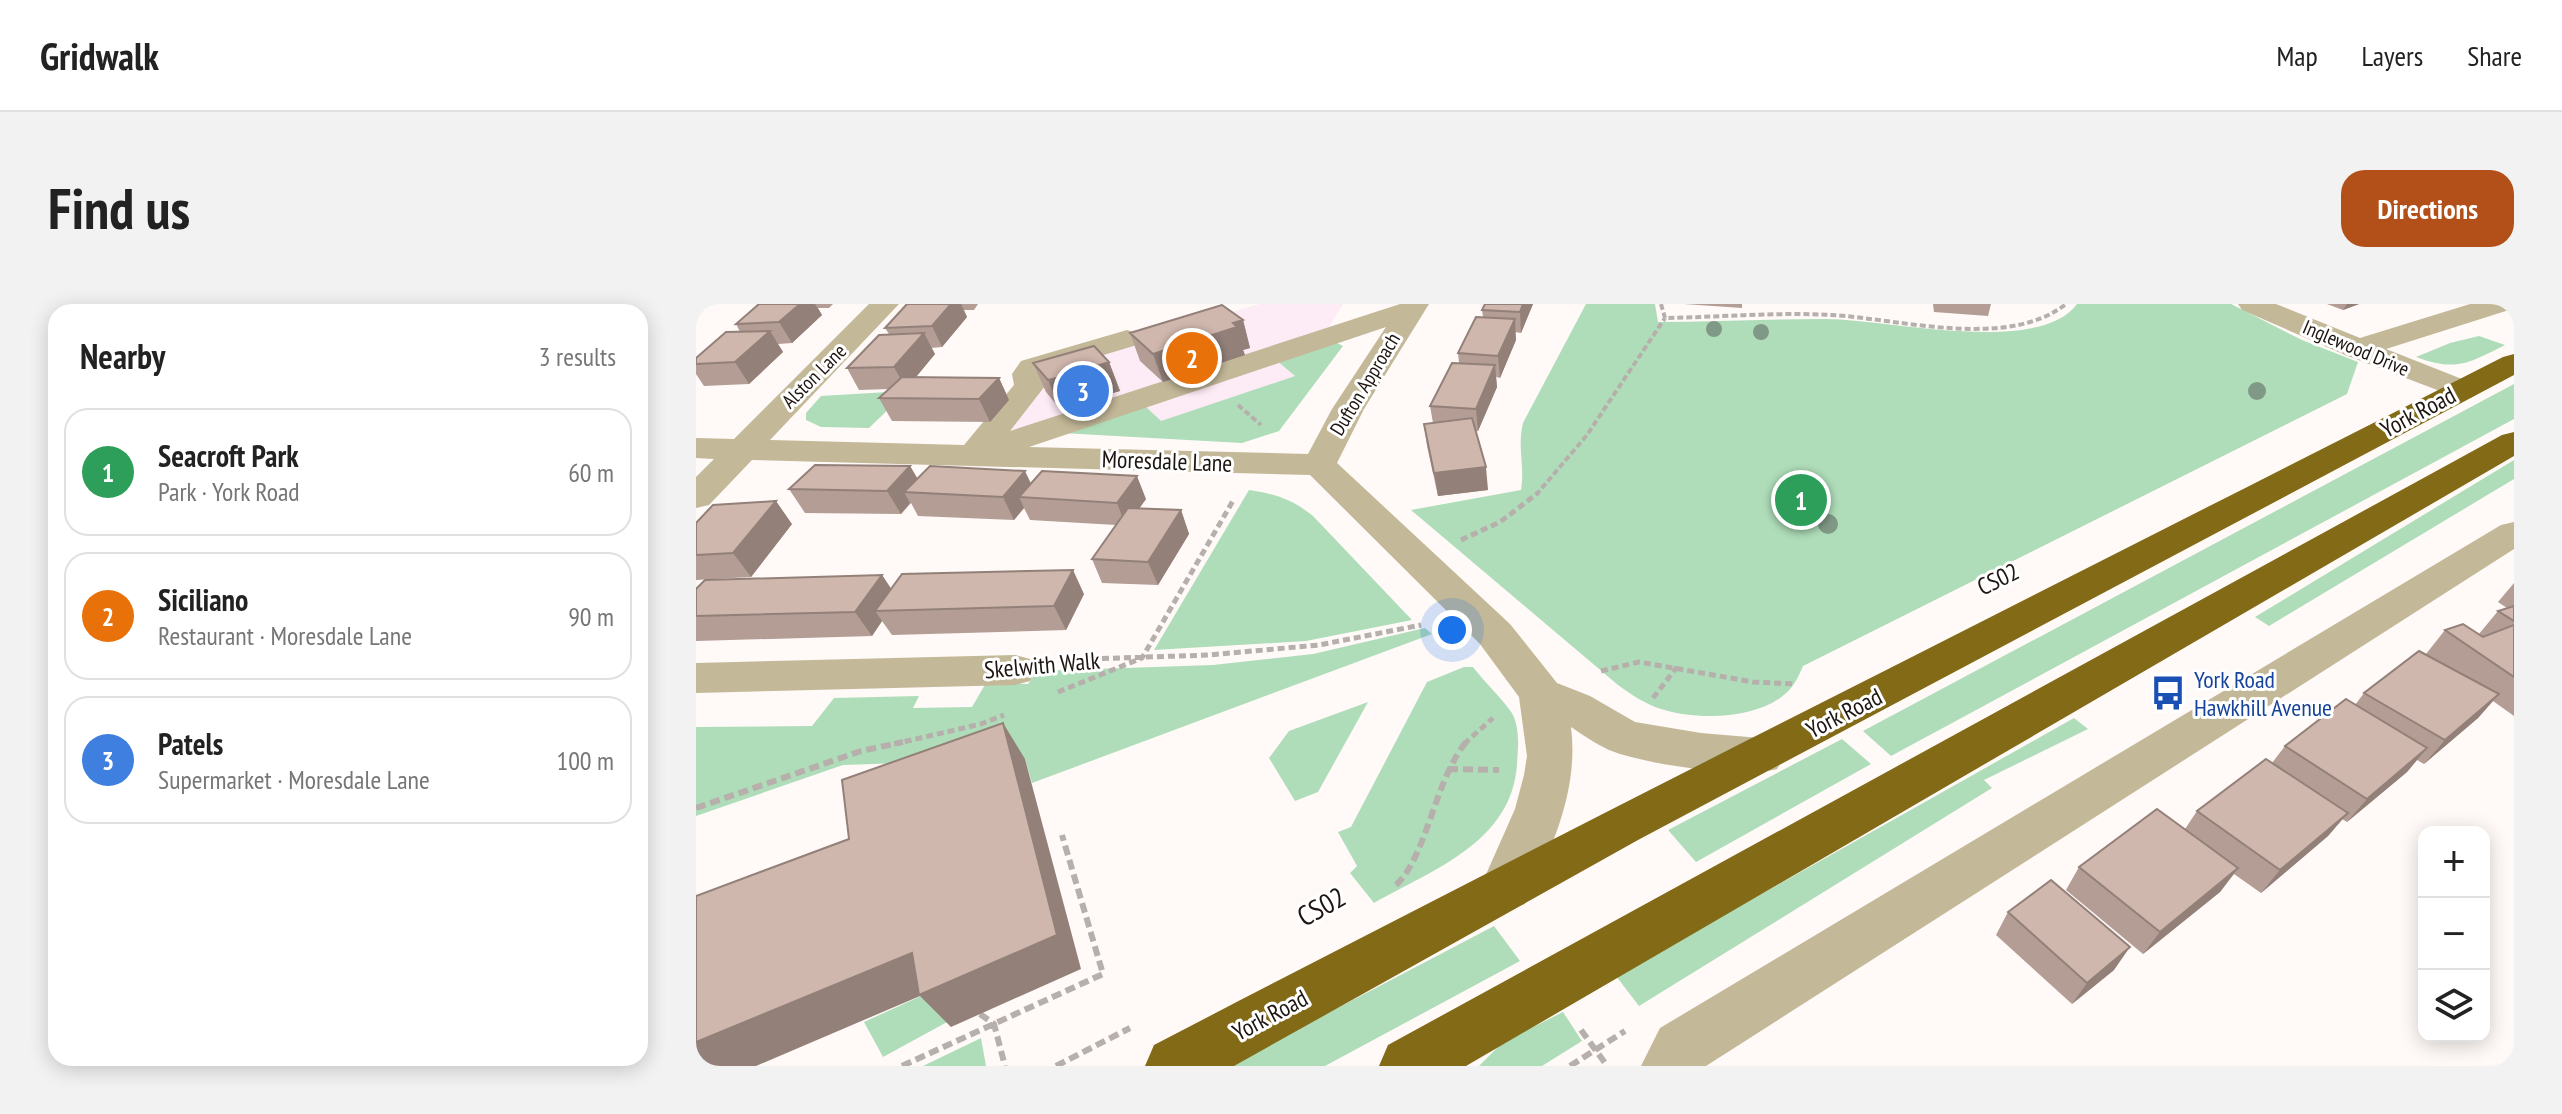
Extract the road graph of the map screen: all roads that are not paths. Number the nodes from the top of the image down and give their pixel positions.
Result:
1 (885, 304) edge
2 (2252, 304) edge
3 (2499, 304) edge
4 (1412, 307) edge
5 (1127, 339) dead end
6 (2355, 349) junction
7 (2514, 363) edge
8 (2461, 390) junction
9 (2514, 442) edge
10 (696, 448) edge
11 (743, 448) junction
12 (974, 455) junction
13 (1319, 465) junction
14 (696, 497) edge
15 (2514, 533) edge
16 (1015, 670) road end
17 (696, 678) edge
18 (1523, 702) junction
19 (1760, 756) junction
20 (1506, 888) junction
21 (1175, 1066) edge
22 (1409, 1066) edge
23 (1671, 1066) edge

1 - 11 street, Alston Lane
2 - 6 street, Inglewood Drive
3 - 6 street
4 - 12 street
4 - 13 street, Dufton Approach
5 - 12 street
6 - 8 street, Inglewood Drive
7 - 8 highway, York Road
8 - 19 highway, York Road
9 - 22 highway
10 - 11 street, Moresdale Lane
11 - 12 street, Moresdale Lane
11 - 14 street, Alston Lane
12 - 13 street, Moresdale Lane
13 - 18 street
15 - 23 street
16 - 17 street, Skelwith Walk
18 - 19 street
18 - 20 street
19 - 20 highway, York Road
20 - 21 highway, York Road

